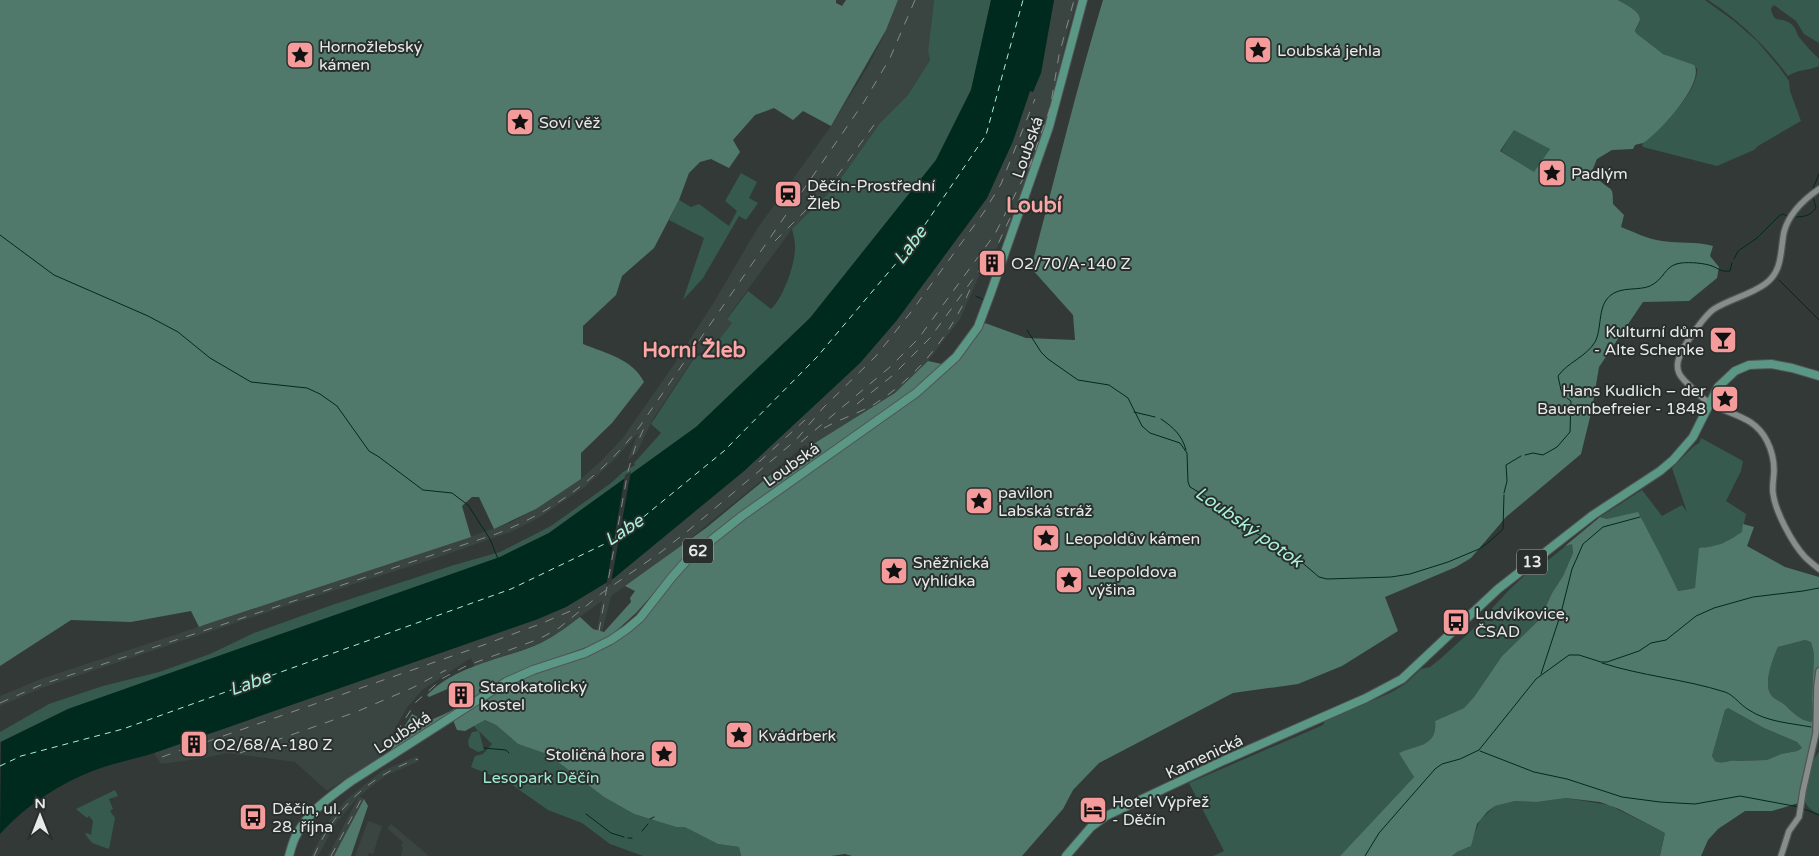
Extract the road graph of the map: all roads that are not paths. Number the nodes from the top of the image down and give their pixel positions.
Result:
1 (1083, 0) edge
2 (1819, 189) edge
3 (1819, 376) edge
4 (1709, 403) junction
5 (1819, 569) edge
6 (1819, 671) edge
7 (289, 856) edge
8 (1066, 856) edge
9 (1781, 856) edge

1 - 7 main road, Loubská / 62
2 - 4 street
3 - 4 main road, 13
4 - 5 street
4 - 8 main road, Kamenická / 13
6 - 9 street

